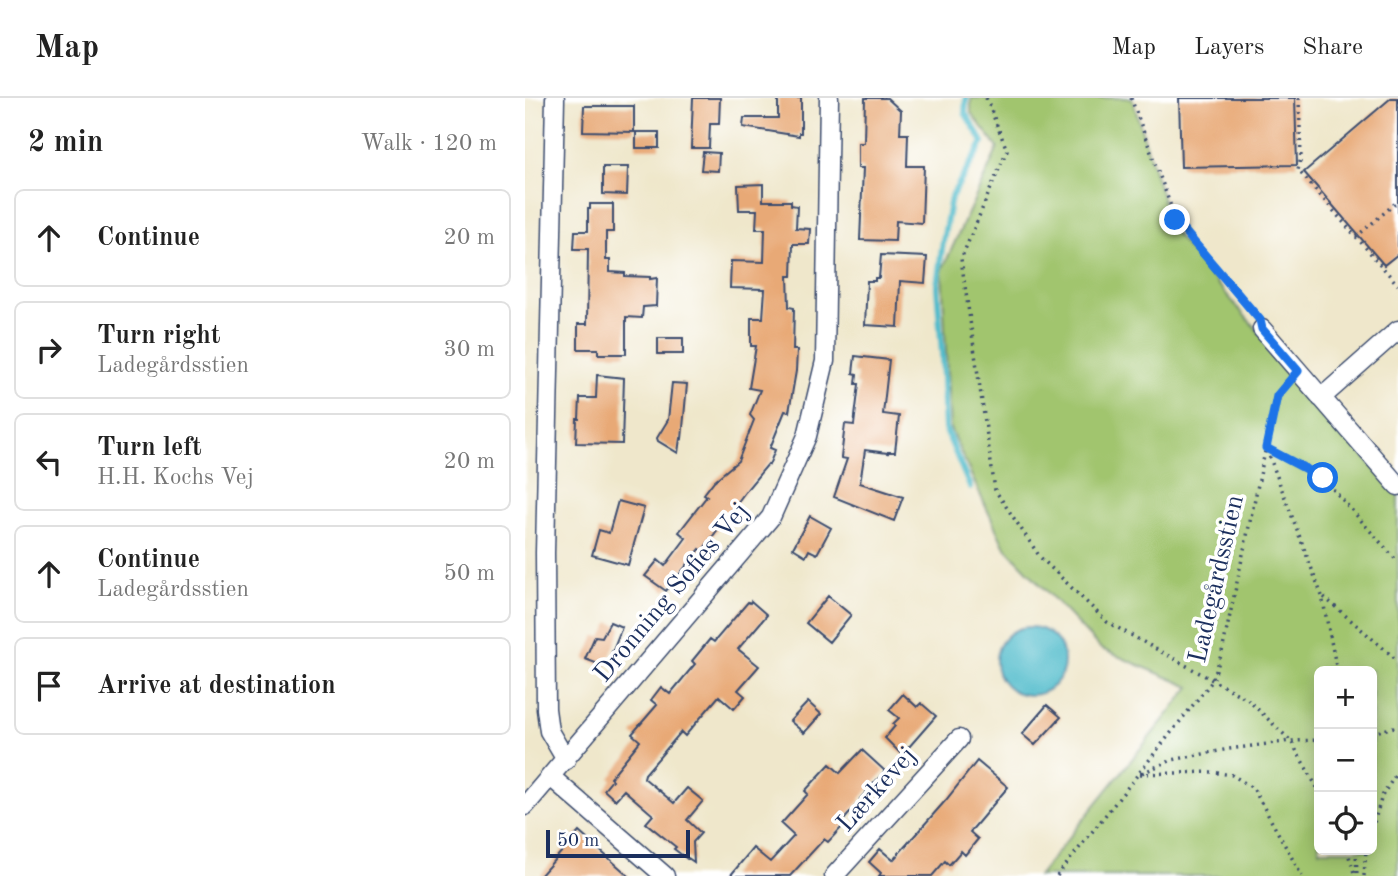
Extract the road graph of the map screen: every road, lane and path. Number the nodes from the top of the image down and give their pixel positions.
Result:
1 (555, 98) edge
2 (829, 98) edge
3 (986, 98) edge
4 (1131, 98) edge
5 (1299, 98) edge
6 (1398, 201) edge
7 (1356, 237) junction
8 (1398, 285) edge
9 (1262, 329) joint
10 (1398, 330) edge
11 (1298, 371) junction
12 (1321, 398) junction
13 (1266, 448) junction
14 (1398, 486) edge
15 (1398, 562) edge
16 (1322, 596) junction
17 (1398, 661) edge
18 (1336, 666) edge
19 (1213, 680) junction
20 (1398, 726) edge
21 (1377, 732) edge
22 (959, 739) dead end
23 (1314, 740) edge
24 (1291, 741) junction
25 (566, 760) junction
26 (1398, 771) edge
27 (1140, 774) junction
28 (551, 777) junction
29 (1314, 782) edge
30 (525, 806) edge
31 (1377, 812) edge
32 (1349, 855) edge
33 (1356, 855) edge
34 (1366, 855) edge
35 (1301, 874) edge
36 (665, 876) edge
37 (834, 876) edge
38 (1057, 876) edge
39 (1308, 876) edge
40 (1356, 876) edge
41 (1364, 876) edge

1 - 25 street
2 - 25 street, Dronning Sofies Vej
3 - 19 path
4 - 9 path
5 - 7 path
6 - 7 path
7 - 8 path
9 - 11 street
10 - 12 street
11 - 12 street
11 - 13 path, Ladegårdsstien
12 - 14 street
13 - 15 path
13 - 16 path
13 - 19 path, Ladegårdsstien
16 - 17 path
16 - 18 path
19 - 24 path
19 - 27 path, Ladegårdsstien
20 - 21 path
22 - 37 street, Lærkevej
23 - 24 path
24 - 27 path
24 - 29 path
25 - 28 street, Dronning Sofies Vej
26 - 31 path
27 - 35 path
27 - 38 path, Ladegårdsstien
28 - 30 street, Dronning Sofies Vej
28 - 36 street
32 - 40 path
33 - 40 path
34 - 41 path
35 - 39 path

